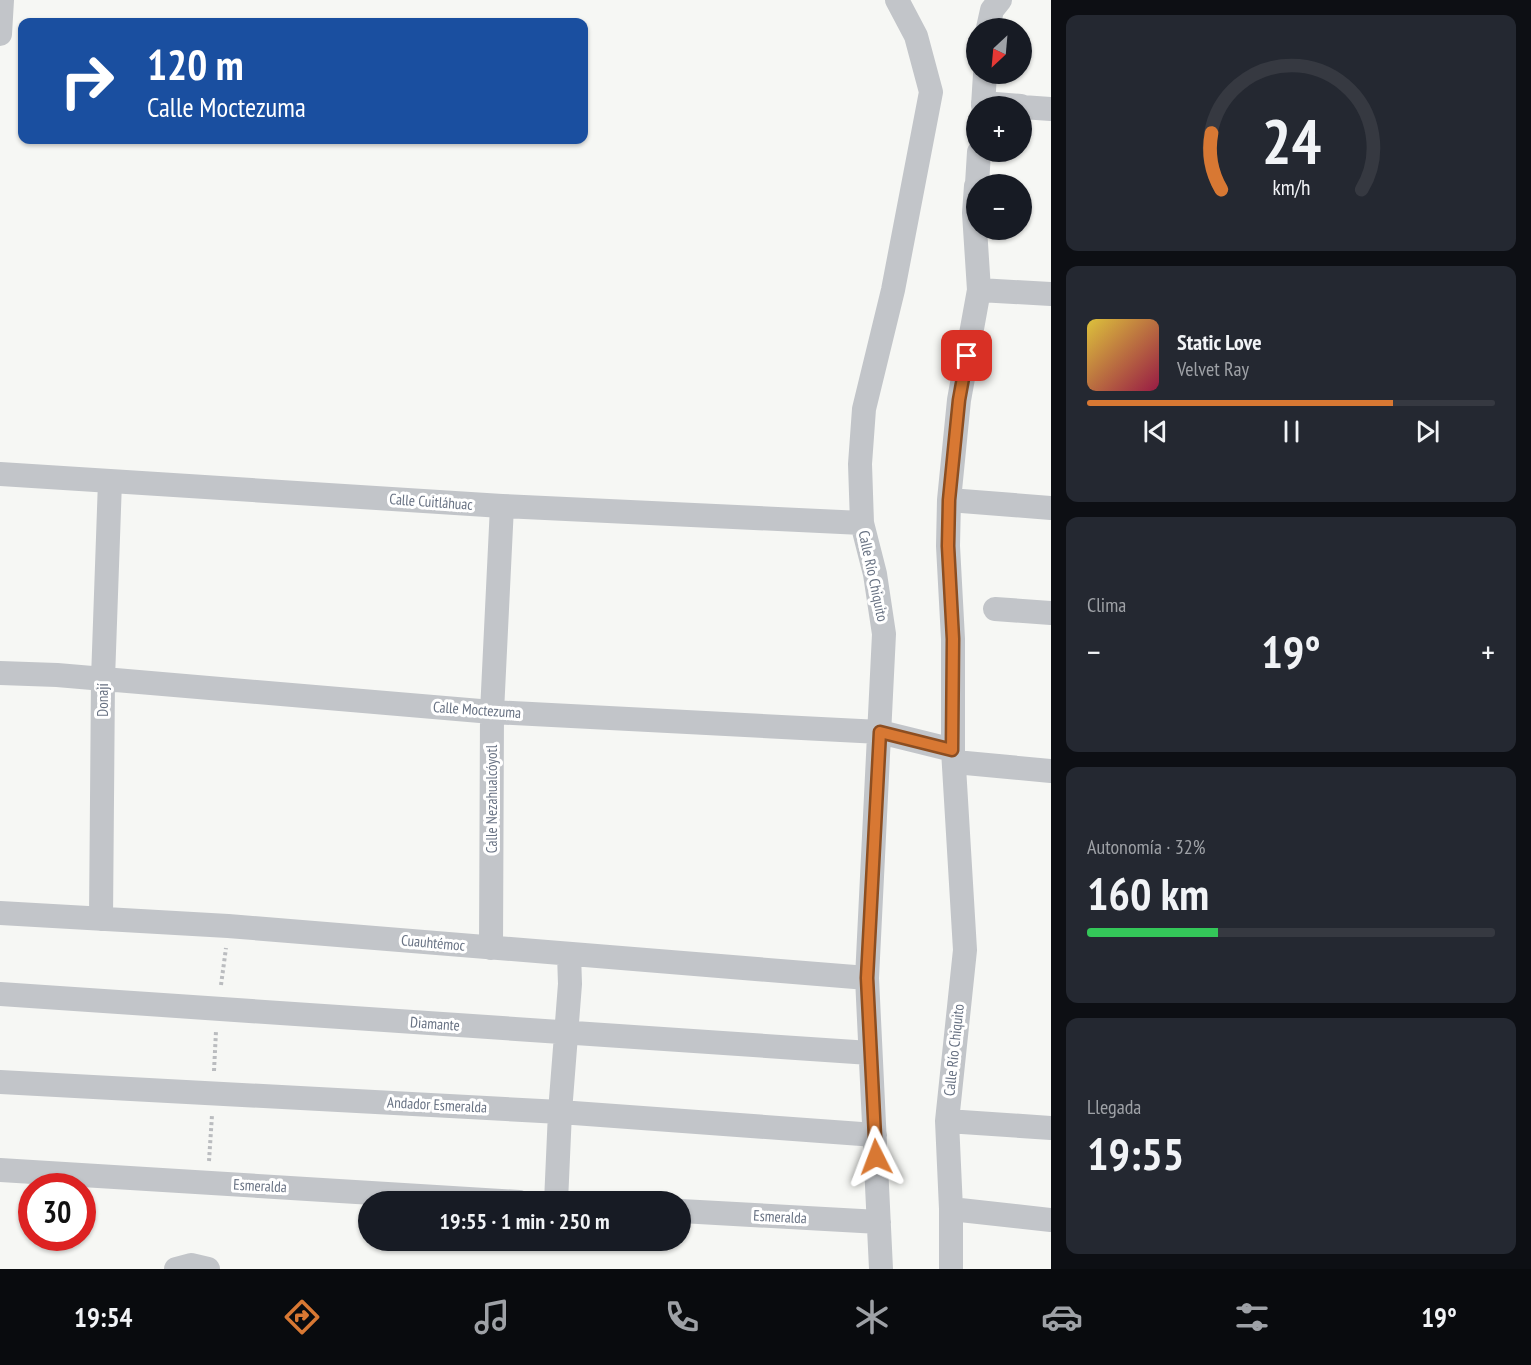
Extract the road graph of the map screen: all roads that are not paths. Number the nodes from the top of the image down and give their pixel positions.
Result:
1 (2, 0) edge
2 (897, 0) edge
3 (1000, 0) edge
4 (990, 18) edge
5 (0, 34) edge
6 (1032, 107) edge
7 (1051, 109) edge
8 (975, 240) edge
9 (978, 290) junction
10 (1051, 294) edge
11 (0, 474) edge
12 (110, 481) junction
13 (949, 500) junction
14 (502, 506) junction
15 (1051, 508) edge
16 (862, 522) junction
17 (994, 609) dead end
18 (1051, 612) edge
19 (0, 673) edge
20 (103, 679) junction
21 (492, 712) junction
22 (880, 732) junction
23 (954, 756) junction
24 (1051, 771) edge
25 (0, 913) edge
26 (101, 919) junction
27 (491, 948) junction
28 (569, 954) junction
29 (867, 978) junction
30 (0, 994) edge
31 (566, 1033) junction
32 (870, 1053) junction
33 (0, 1082) edge
34 (560, 1112) junction
35 (947, 1121) junction
36 (1051, 1128) edge
37 (874, 1135) junction
38 (0, 1170) edge
39 (556, 1191) edge
40 (358, 1192) edge
41 (951, 1209) junction
42 (691, 1212) edge
43 (1051, 1220) edge
44 (879, 1222) junction
45 (176, 1269) edge
46 (208, 1269) edge
47 (881, 1269) edge
48 (951, 1269) edge

1 - 5 street
2 - 16 street, Calle Río Chiquito
3 - 4 street
6 - 7 street
8 - 9 street, Calle Río Chiquito
9 - 10 street
9 - 13 street, Calle Río Chiquito
11 - 12 street, Calle Cuitláhuac
12 - 14 street, Calle Cuitláhuac
12 - 20 street, Donají
13 - 15 street
13 - 23 street, Calle Río Chiquito
14 - 16 street, Calle Cuitláhuac
14 - 21 street, Calle Nezahualcóyotl
16 - 22 street, Calle Río Chiquito
17 - 18 street
19 - 20 street, Calle Moctezuma
20 - 21 street, Calle Moctezuma
20 - 26 street, Donají
21 - 22 street, Calle Moctezuma
21 - 27 street, Calle Nezahualcóyotl
22 - 23 street, Calle Moctezuma
22 - 29 street, Calle Río Chiquito
23 - 24 street, Calle Moctezuma
23 - 35 street, Calle Río Chiquito
25 - 26 street, Cuauhtémoc
26 - 27 street, Cuauhtémoc
27 - 28 street, Cuauhtémoc
28 - 29 street, Cuauhtémoc
28 - 31 street
29 - 32 street, Calle Río Chiquito
30 - 31 street, Diamante
31 - 32 street, Diamante
31 - 34 street
32 - 37 street, Calle Río Chiquito
33 - 34 street, Andador Esmeralda
34 - 37 street, Andador Esmeralda
34 - 39 street
35 - 36 street
35 - 41 street, Calle Río Chiquito
37 - 44 street, Calle Río Chiquito
38 - 40 street, Esmeralda
41 - 43 street
41 - 48 street, Calle Río Chiquito
42 - 44 street, Esmeralda
44 - 47 street, Calle Río Chiquito
45 - 46 street

